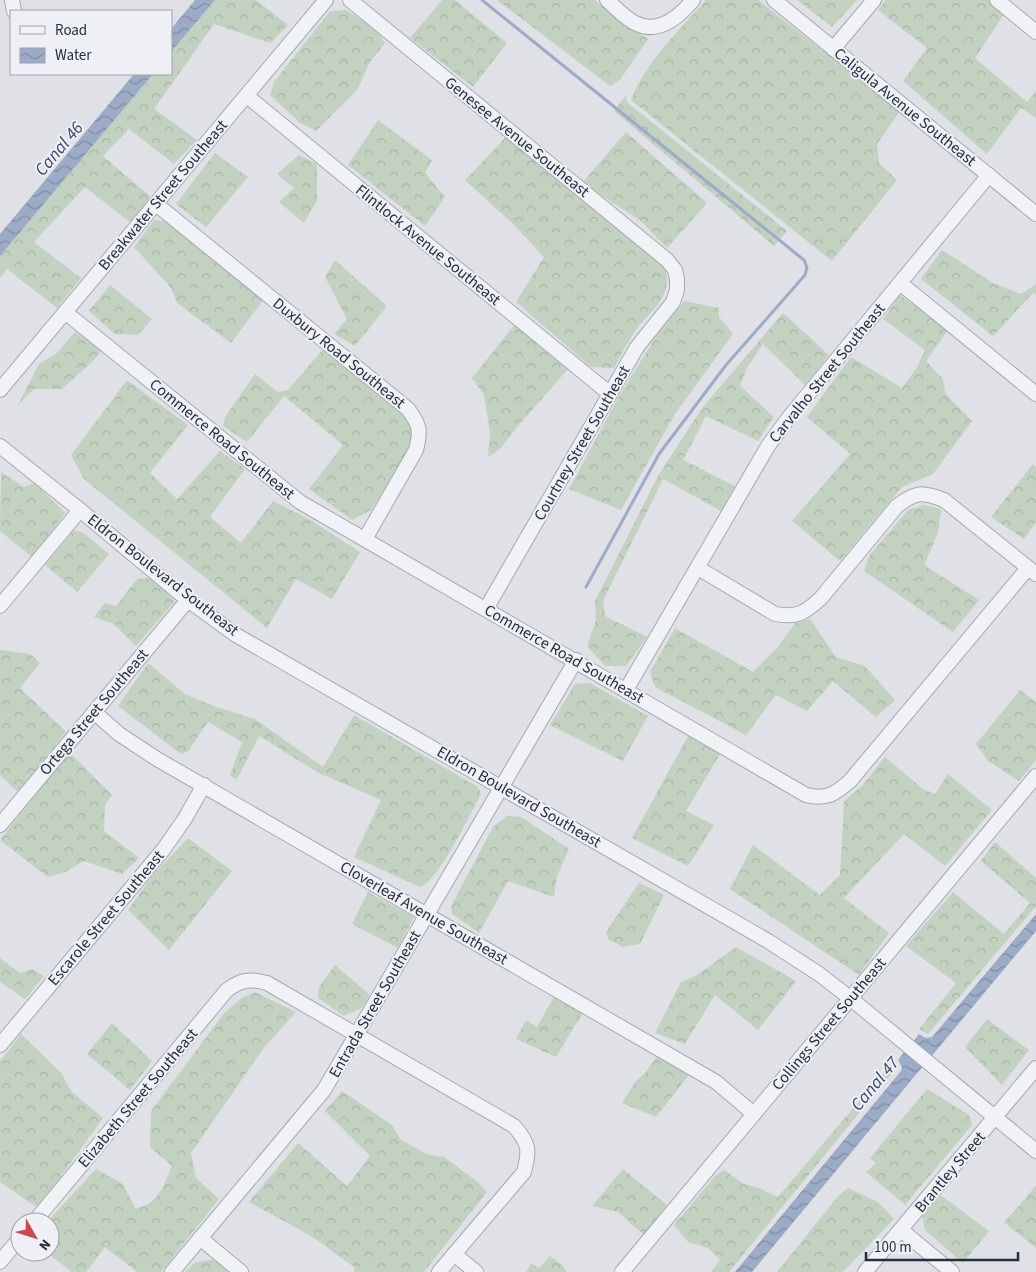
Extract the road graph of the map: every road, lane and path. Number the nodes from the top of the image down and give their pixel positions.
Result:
1 (326, 0) edge
2 (350, 0) edge
3 (607, 0) edge
4 (692, 0) edge
5 (774, 0) edge
6 (874, 0) edge
7 (997, 0) edge
8 (1035, 29) edge
9 (834, 49) junction
10 (247, 96) junction
11 (989, 176) junction
12 (156, 204) junction
13 (1036, 214) edge
14 (677, 279) joint
15 (900, 283) junction
16 (65, 312) junction
17 (0, 390) edge
18 (610, 394) junction
19 (1036, 394) edge
20 (0, 446) edge
21 (80, 510) junction
22 (365, 539) junction
23 (698, 568) junction
24 (1032, 571) edge
25 (188, 600) junction
26 (0, 606) edge
27 (486, 609) junction
28 (576, 660) junction
29 (626, 690) junction
30 (94, 712) junction
31 (1036, 776) edge
32 (204, 785) junction
33 (501, 787) junction
34 (0, 825) edge
35 (428, 914) junction
36 (850, 998) junction
37 (357, 1036) junction
38 (0, 1045) edge
39 (1036, 1068) edge
40 (754, 1114) junction
41 (995, 1118) junction
42 (1036, 1151) edge
43 (42, 1212) edge
44 (901, 1230) junction
45 (200, 1238) junction
46 (10, 1250) edge
47 (454, 1254) junction
48 (0, 1262) edge
49 (172, 1272) edge
50 (241, 1272) edge
51 (439, 1272) edge
52 (476, 1272) edge
53 (622, 1272) edge
54 (865, 1272) edge
55 (952, 1272) edge

1 - 10 street, Breakwater Street Southeast
2 - 14 street, Genesee Avenue Southeast
3 - 4 street
5 - 9 street, Caligula Avenue Southeast
6 - 9 street
7 - 8 street
9 - 11 street, Caligula Avenue Southeast
10 - 12 street, Breakwater Street Southeast
10 - 18 street, Flintlock Avenue Southeast
11 - 13 street, Caligula Avenue Southeast
11 - 15 street, Carvalho Street Southeast
12 - 16 street, Breakwater Street Southeast
12 - 22 street, Duxbury Road Southeast
14 - 18 street, Courtney Street Southeast
15 - 19 street
15 - 23 street, Carvalho Street Southeast
16 - 17 street, Breakwater Street Southeast
16 - 22 street, Commerce Road Southeast
18 - 27 street, Courtney Street Southeast
20 - 21 street, Eldron Boulevard Southeast
21 - 25 street, Eldron Boulevard Southeast
21 - 26 street
22 - 27 street, Commerce Road Southeast
23 - 24 street
23 - 29 street, Carvalho Street Southeast
24 - 29 street, Commerce Road Southeast
25 - 30 street, Ortega Street Southeast
25 - 33 street, Eldron Boulevard Southeast
27 - 28 street, Commerce Road Southeast
28 - 29 street, Commerce Road Southeast
28 - 33 street, Entrada Street Southeast
30 - 32 street, Cloverleaf Avenue Southeast
30 - 34 street, Ortega Street Southeast
31 - 36 street, Collings Street Southeast
32 - 35 street, Cloverleaf Avenue Southeast
32 - 38 street, Escarole Street Southeast
33 - 35 street, Entrada Street Southeast
33 - 36 street, Eldron Boulevard Southeast
35 - 37 street, Entrada Street Southeast
35 - 40 street, Cloverleaf Avenue Southeast
36 - 40 street, Collings Street Southeast
36 - 41 street, Eldron Boulevard Southeast
37 - 43 street, Elizabeth Street Southeast
37 - 45 street, Entrada Street Southeast
37 - 47 street
39 - 41 street, Brantley Street
40 - 53 street, Collings Street Southeast
41 - 42 street, Eldron Boulevard Southeast
41 - 44 street, Brantley Street
44 - 54 street, Brantley Street
44 - 55 street
45 - 49 street, Entrada Street Southeast
45 - 50 street
46 - 48 street
47 - 51 street
47 - 52 street

